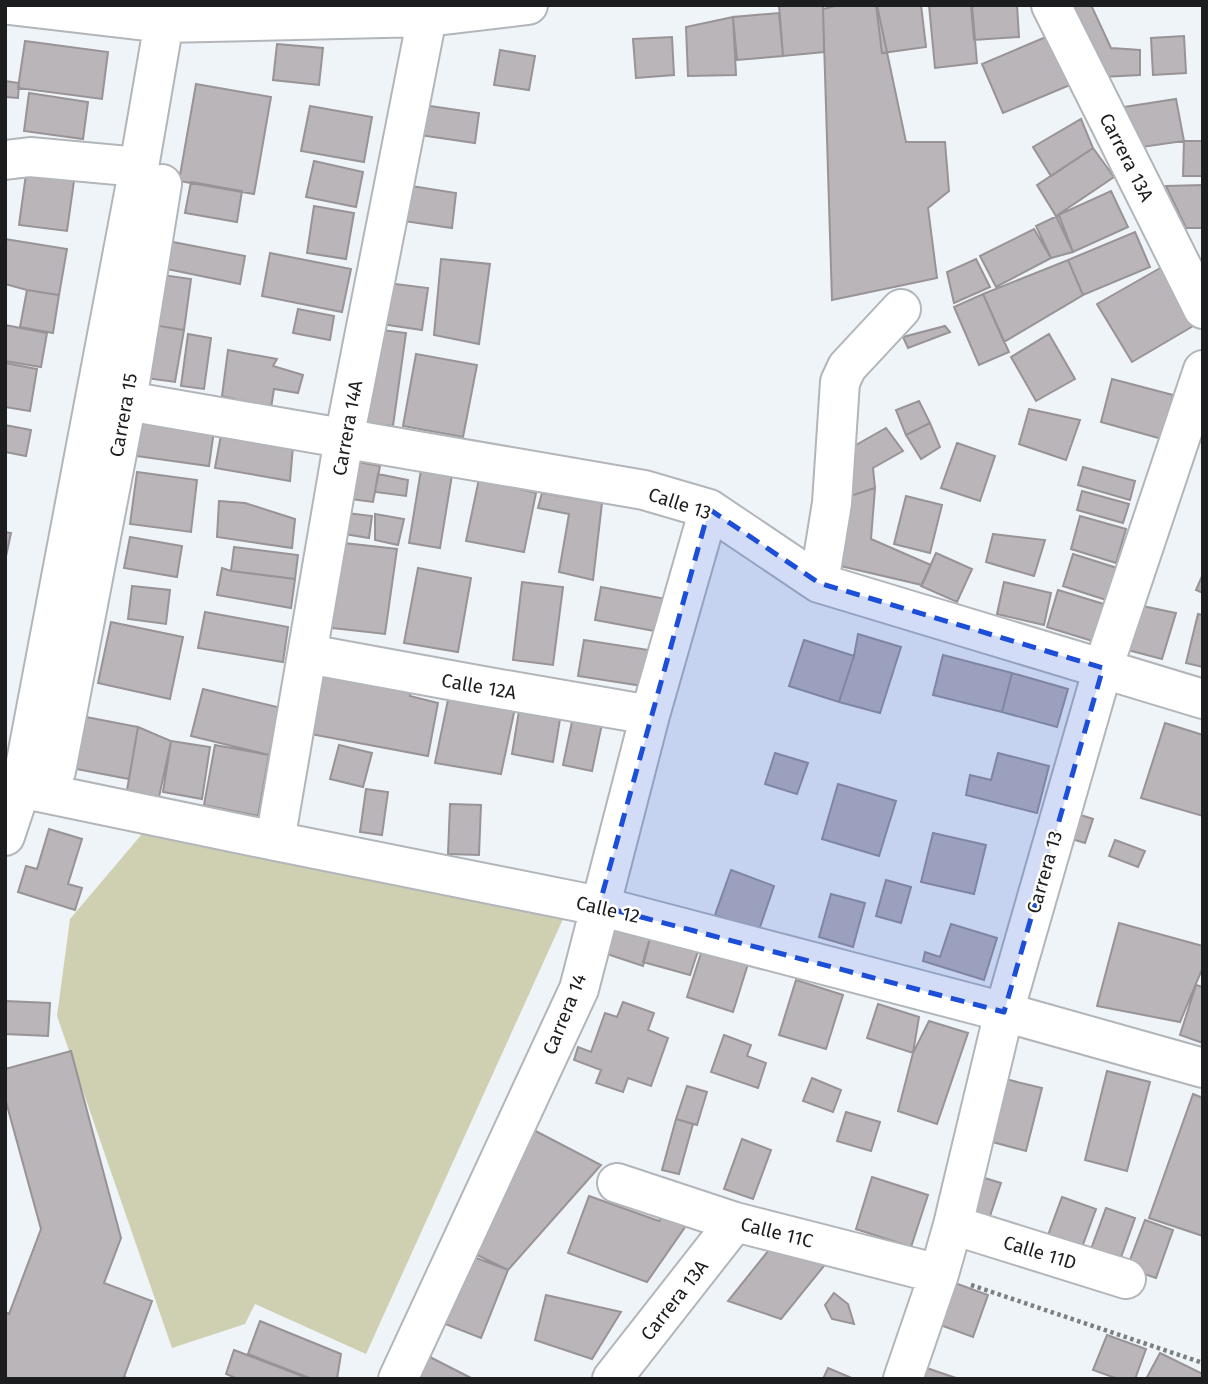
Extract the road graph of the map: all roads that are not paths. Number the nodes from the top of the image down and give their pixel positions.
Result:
1 (9, 5) edge
2 (528, 5) edge
3 (1051, 5) edge
4 (165, 14) edge
5 (427, 17) junction
6 (5, 160) edge
7 (139, 167) junction
8 (901, 309) dead end
9 (1203, 309) edge
10 (1203, 370) edge
11 (127, 401) junction
12 (344, 439) junction
13 (709, 509) junction
14 (819, 583) junction
15 (308, 654) junction
16 (1103, 668) junction
17 (1203, 699) edge
18 (650, 715) junction
19 (13, 786) edge
20 (5, 835) edge
21 (275, 841) junction
22 (599, 906) junction
23 (1004, 1012) junction
24 (1203, 1068) edge
25 (617, 1183) dead end
26 (735, 1222) junction
27 (953, 1226) junction
28 (939, 1274) junction
29 (1126, 1279) dead end
30 (398, 1379) edge
31 (612, 1379) edge
32 (902, 1379) edge

1 - 4 street
2 - 5 street
3 - 9 street, Carrera 13A
4 - 5 street
4 - 7 street, Carrera 15
4 - 11 street, Carrera 15
5 - 12 street, Carrera 14A
6 - 7 street
7 - 19 street, Carrera 15
8 - 14 street
10 - 16 street, Carrera 13
11 - 12 street, Calle 13
11 - 19 street, Carrera 15
12 - 13 street, Calle 13
12 - 15 street, Carrera 14A
13 - 14 street, Calle 13
13 - 18 street, Carrera 14
14 - 16 street, Calle 13
15 - 18 street, Calle 12A
15 - 21 street, Carrera 14A
16 - 17 street, Calle 13
16 - 23 street, Carrera 13
18 - 22 street, Carrera 14
19 - 20 street, Carrera 15
19 - 21 street, Calle 12
21 - 22 street, Calle 12
22 - 23 street, Calle 12
22 - 30 street, Carrera 14
23 - 24 street, Calle 12
23 - 27 street, Carrera 13
25 - 26 street, Calle 11C
26 - 28 street, Calle 11C
26 - 31 street, Carrera 13A
27 - 28 street, Carrera 13
27 - 29 street, Calle 11D
28 - 32 street, Carrera 13

